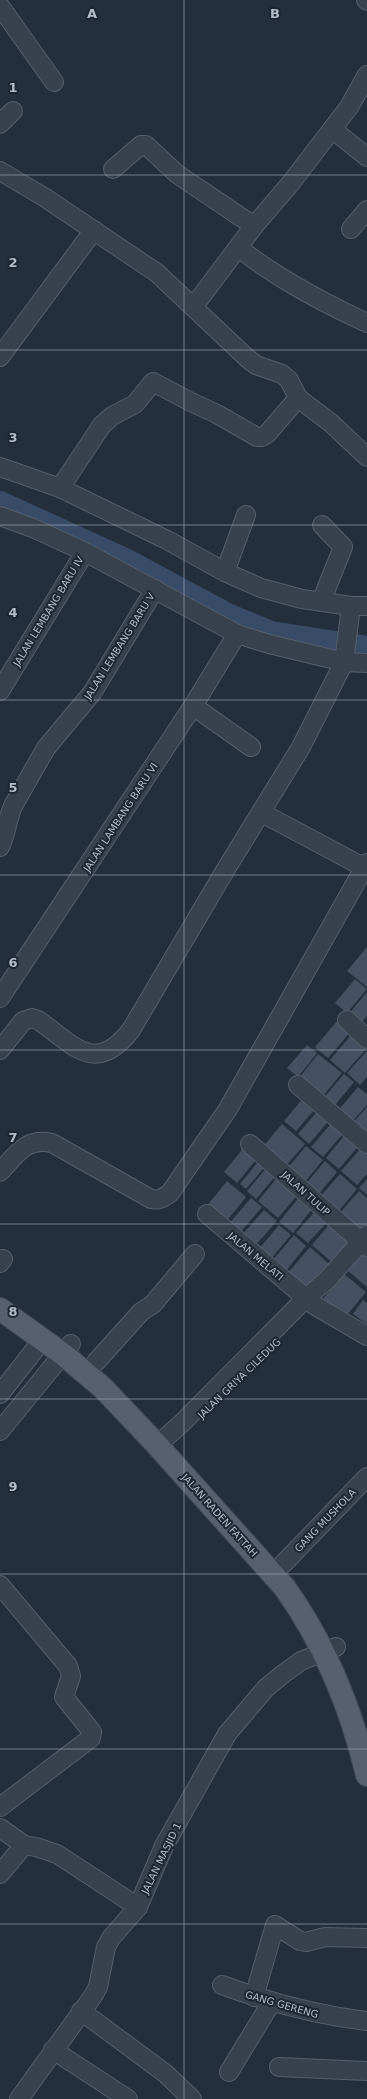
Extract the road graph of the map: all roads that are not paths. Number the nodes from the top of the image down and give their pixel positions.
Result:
1 (8, 0) edge
2 (0, 6) edge
3 (365, 81) edge
4 (54, 82) dead end
5 (13, 111) dead end
6 (0, 124) edge
7 (332, 129) junction
8 (367, 158) edge
9 (113, 169) dead end
10 (0, 171) edge
11 (367, 210) edge
12 (254, 226) junction
13 (351, 229) dead end
14 (94, 230) junction
15 (239, 248) junction
16 (194, 306) junction
17 (367, 322) edge
18 (0, 356) edge
19 (298, 398) junction
20 (367, 457) edge
21 (0, 467) edge
22 (60, 488) junction
23 (246, 515) dead end
24 (0, 516) edge
25 (322, 525) dead end
26 (85, 552) junction
27 (225, 572) junction
28 (155, 589) junction
29 (321, 602) junction
30 (359, 606) edge
31 (237, 634) junction
32 (346, 653) junction
33 (367, 663) edge
34 (0, 691) edge
35 (193, 706) junction
36 (251, 747) dead end
37 (262, 813) junction
38 (0, 847) edge
39 (366, 867) edge
40 (0, 998) edge
41 (347, 1020) dead end
42 (367, 1039) edge
43 (0, 1050) edge
44 (298, 1086) dead end
45 (250, 1144) dead end
46 (367, 1144) edge
47 (0, 1172) edge
48 (206, 1214) dead end
49 (365, 1241) edge
50 (195, 1254) dead end
51 (0, 1292) edge
52 (310, 1301) junction
53 (0, 1309) edge
54 (367, 1336) edge
55 (43, 1339) junction
56 (67, 1349) junction
57 (96, 1362) junction
58 (0, 1394) edge
59 (0, 1431) edge
60 (165, 1443) junction
61 (367, 1477) edge
62 (283, 1564) junction
63 (0, 1585) edge
64 (330, 1650) junction
65 (367, 1723) edge
66 (367, 1774) edge
67 (0, 1808) edge
68 (0, 1828) edge
69 (24, 1845) junction
70 (0, 1874) edge
71 (138, 1907) junction
72 (367, 1938) edge
73 (222, 1985) dead end
74 (254, 1997) junction
75 (271, 2003) junction
76 (81, 2011) junction
77 (367, 2021) edge
78 (53, 2050) junction
79 (280, 2067) dead end
80 (367, 2071) edge
81 (229, 2072) dead end
82 (19, 2099) edge
83 (128, 2099) edge
84 (192, 2099) edge

1 - 2 street
2 - 4 street
3 - 7 street
5 - 6 street
7 - 8 street
7 - 12 street
9 - 12 street
10 - 14 street
11 - 13 street
12 - 15 street
14 - 16 street
14 - 18 street
15 - 16 street
15 - 17 street
16 - 19 street
19 - 20 street
19 - 22 street
21 - 22 street
22 - 27 street
23 - 27 street
24 - 26 street
25 - 29 street
26 - 28 street
26 - 34 street, JALAN LEMBANG BARU IV
27 - 29 street
28 - 31 street
28 - 38 street, JALAN LEMBANG BARU V
29 - 30 street
30 - 32 street
31 - 32 street
31 - 35 street, JALAN LAMBANG BARU VI
32 - 33 street
32 - 37 street
35 - 36 street
35 - 40 street, JALAN LAMBANG BARU VI
37 - 39 street
37 - 43 street
39 - 47 street
41 - 42 street
44 - 46 street
45 - 49 street, JALAN TULIP
48 - 52 street, JALAN MELATI
49 - 52 street, JALAN GRIYA CILEDUG
50 - 57 street
51 - 56 main road, JALAN RADEN FATTAH
52 - 54 street
52 - 60 street, JALAN GRIYA CILEDUG
53 - 55 main road, JALAN RADEN FATTAH
55 - 56 main road, JALAN RADEN FATTAH
55 - 58 street
56 - 57 main road, JALAN RADEN FATTAH
56 - 59 street
56 - 60 main road, JALAN RADEN FATTAH
57 - 60 main road, JALAN RADEN FATTAH
60 - 62 main road, JALAN RADEN FATTAH
60 - 64 main road, JALAN RADEN FATTAH
61 - 62 street, GANG MUSHOLA
62 - 64 main road, JALAN RADEN FATTAH
63 - 67 street
64 - 65 main road, JALAN RADEN FATTAH
64 - 66 main road, JALAN RADEN FATTAH
64 - 71 street, JALAN MASJID 1
68 - 69 street
69 - 70 street
69 - 71 street
71 - 76 street, JALAN MASJID 1
72 - 74 street
73 - 74 street, GANG GERENG
74 - 75 street, GANG GERENG
75 - 77 street, GANG GERENG
75 - 81 street
76 - 78 street, JALAN MASJID 1
76 - 84 street
78 - 82 street, JALAN MASJID 1
78 - 83 street
79 - 80 street

